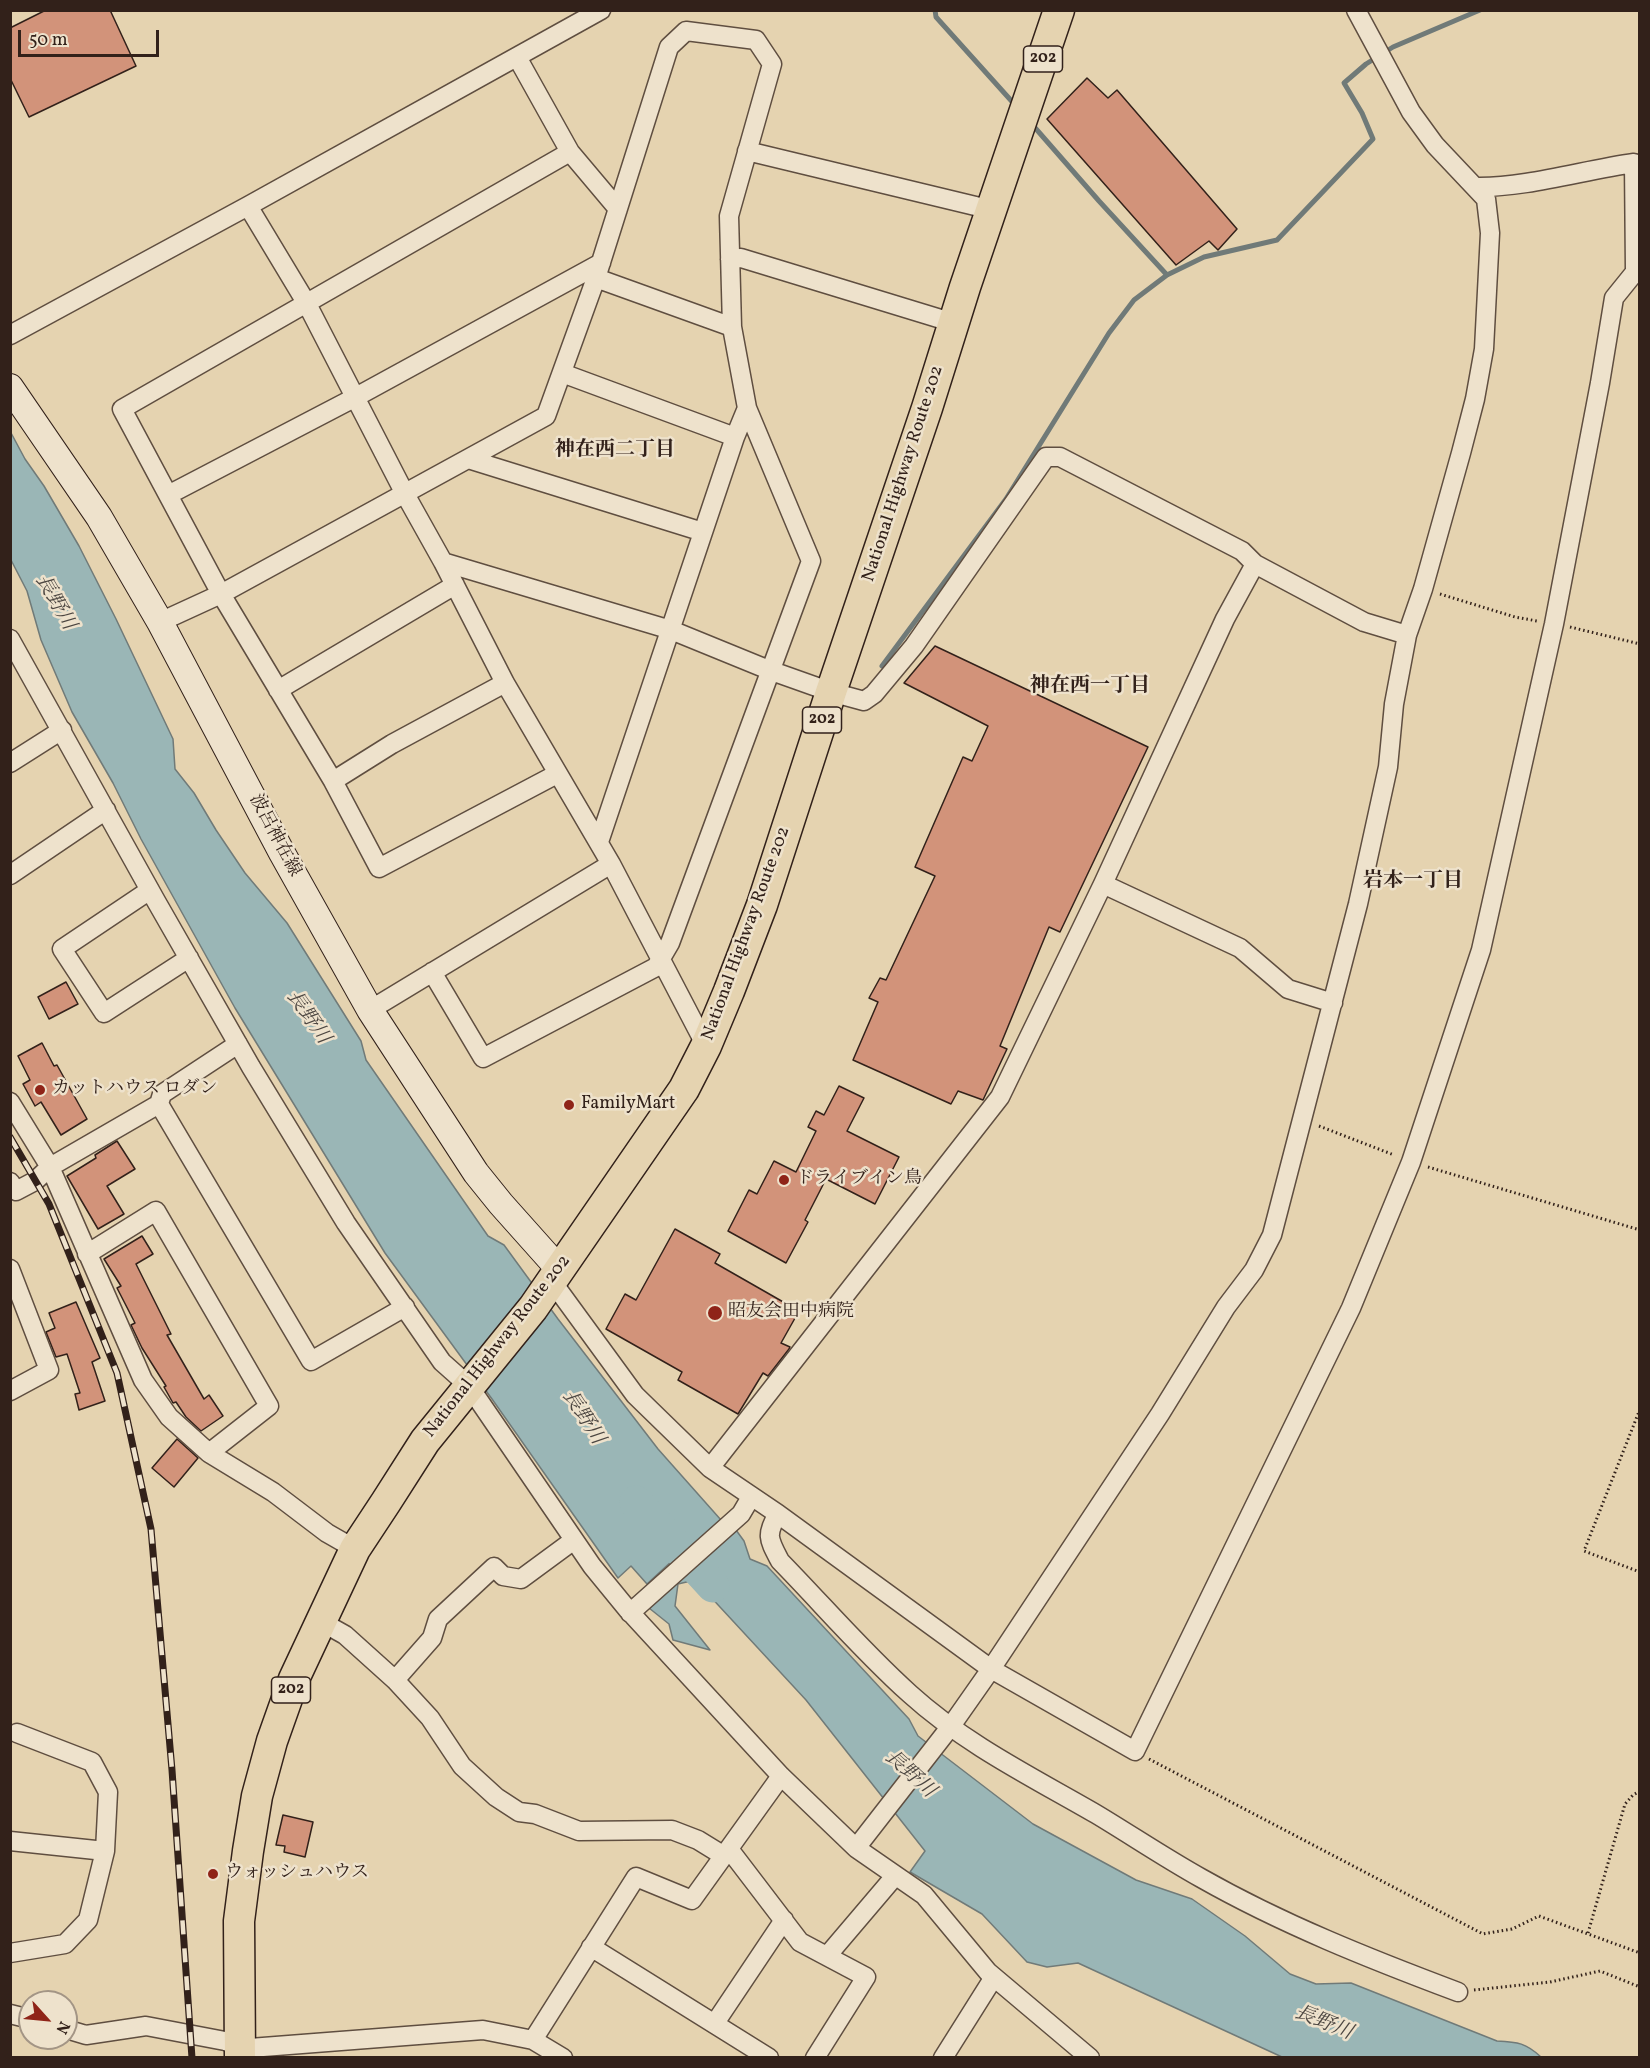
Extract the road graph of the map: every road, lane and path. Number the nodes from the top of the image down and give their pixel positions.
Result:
1 (601, 10) edge
2 (1059, 10) edge
3 (1356, 10) edge
4 (517, 57) junction
5 (747, 151) junction
6 (570, 152) junction
7 (1476, 187) junction
8 (248, 206) junction
9 (618, 210) junction
10 (992, 210) junction
11 (730, 259) junction
12 (599, 270) junction
13 (307, 304) junction
14 (954, 323) junction
15 (732, 327) junction
16 (10, 335) edge
17 (562, 374) junction
18 (10, 387) edge
19 (354, 398) junction
20 (747, 408) junction
21 (735, 437) junction
22 (468, 459) junction
23 (405, 494) junction
24 (168, 495) junction
25 (703, 532) junction
26 (443, 562) junction
27 (1255, 564) junction
28 (455, 585) junction
29 (1424, 589) junction
30 (221, 594) junction
31 (160, 622) junction
32 (1554, 624) junction
33 (671, 630) junction
34 (1407, 635) junction
35 (10, 639) edge
36 (1640, 644) edge
37 (769, 670) junction
38 (505, 683) junction
39 (278, 690) junction
40 (831, 692) junction
41 (62, 730) junction
42 (10, 763) edge
43 (557, 774) junction
44 (333, 781) junction
45 (106, 810) junction
46 (599, 842) junction
47 (611, 864) junction
48 (10, 875) edge
49 (1103, 884) junction
50 (150, 890) junction
51 (189, 958) junction
52 (660, 959) junction
53 (432, 972) junction
54 (1333, 1003) junction
55 (370, 1010) junction
56 (238, 1044) junction
57 (706, 1046) junction
58 (10, 1102) edge
59 (159, 1104) junction
60 (1303, 1120) junction
61 (1411, 1162) junction
62 (50, 1167) junction
63 (12, 1189) edge
64 (1640, 1230) edge
65 (87, 1254) junction
66 (10, 1269) edge
67 (555, 1275) junction
68 (405, 1307) junction
69 (476, 1378) junction
70 (10, 1391) edge
71 (1640, 1409) edge
72 (209, 1454) junction
73 (710, 1468) junction
74 (751, 1497) junction
75 (778, 1514) junction
76 (574, 1540) junction
77 (355, 1549) junction
78 (1640, 1572) edge
79 (630, 1612) junction
80 (320, 1621) junction
81 (991, 1669) junction
82 (395, 1680) junction
83 (951, 1726) junction
84 (17, 1733) dead end
85 (1135, 1751) junction
86 (781, 1776) junction
87 (1640, 1791) edge
88 (10, 1841) edge
89 (859, 1844) junction
90 (105, 1851) junction
91 (727, 1852) junction
92 (895, 1876) junction
93 (784, 1920) junction
94 (1587, 1934) junction
95 (591, 1947) junction
96 (10, 1953) edge
97 (1640, 1953) edge
98 (827, 1956) junction
99 (994, 1977) junction
100 (1640, 1987) edge
101 (1458, 1992) joint
102 (715, 2023) junction
103 (78, 2033) edge
104 (533, 2040) junction
105 (239, 2052) edge
106 (764, 2056) edge
107 (563, 2058) edge
108 (815, 2058) edge
109 (944, 2058) edge
110 (1089, 2058) edge

1 - 4 street
2 - 10 highway, National Highway Route 202 / 202
3 - 7 street
4 - 6 street
4 - 8 street
5 - 9 street
5 - 10 street
5 - 11 street
6 - 9 street
6 - 13 street
7 - 29 street
7 - 32 street
8 - 13 street
8 - 16 street
9 - 12 street
10 - 14 highway, National Highway Route 202 / 202
11 - 14 street
11 - 15 street
12 - 15 street
12 - 17 street
12 - 19 street
13 - 19 street
13 - 24 street
14 - 40 highway, National Highway Route 202 / 202
15 - 20 street
17 - 21 street
17 - 22 street
18 - 31 main road, 波呂神在線
19 - 23 street
19 - 24 street
20 - 21 street
20 - 37 street
21 - 25 street
22 - 23 street
22 - 25 street
23 - 26 street
23 - 30 street
24 - 30 street
25 - 33 street
26 - 28 street
26 - 33 street
27 - 34 street
27 - 40 street
27 - 49 street
28 - 38 street
28 - 39 street
29 - 32 path
29 - 34 street
30 - 31 street
30 - 39 street
31 - 55 main road, 波呂神在線
32 - 36 path
32 - 61 street
33 - 37 street
33 - 46 street
34 - 54 street
35 - 41 street
37 - 40 street
37 - 52 street
38 - 43 street
38 - 44 street
39 - 44 street
40 - 57 highway, National Highway Route 202 / 202
41 - 42 street
41 - 45 street
43 - 44 street
43 - 46 street
45 - 48 street
45 - 50 street
46 - 47 street
47 - 52 street
47 - 53 street
49 - 54 street
49 - 73 street
50 - 51 street
50 - 51 street
51 - 56 street
52 - 53 street
52 - 57 street
53 - 55 street
54 - 60 street
55 - 67 main road, 波呂神在線
56 - 59 street
56 - 68 street
57 - 67 highway, National Highway Route 202 / 202
58 - 62 street
59 - 62 street
59 - 68 street
60 - 61 path
60 - 81 street
61 - 64 path
61 - 85 street
62 - 63 street
62 - 65 street
65 - 72 street
65 - 72 street
66 - 70 street
67 - 69 highway, National Highway Route 202 / 202
67 - 73 street
68 - 69 street
69 - 76 street
69 - 77 highway, National Highway Route 202 / 202
71 - 78 path
72 - 77 street
73 - 74 street
74 - 75 street
74 - 79 street
75 - 81 street
75 - 83 street
76 - 79 street
76 - 82 street
77 - 80 highway, National Highway Route 202 / 202
79 - 86 street
80 - 82 street
80 - 105 highway, National Highway Route 202 / 202
81 - 83 street
81 - 85 street
82 - 91 street
83 - 89 street
83 - 101 street
84 - 90 street
85 - 94 path
86 - 89 street
86 - 91 street
87 - 94 path
88 - 90 street
89 - 92 street
90 - 96 street
91 - 93 street
91 - 95 street
92 - 98 street
92 - 99 street
93 - 98 street
93 - 102 street
94 - 97 path
95 - 102 street
95 - 104 street
98 - 108 street
99 - 109 street
99 - 110 street
100 - 101 path
102 - 106 street
103 - 105 street
104 - 105 street
104 - 107 street

